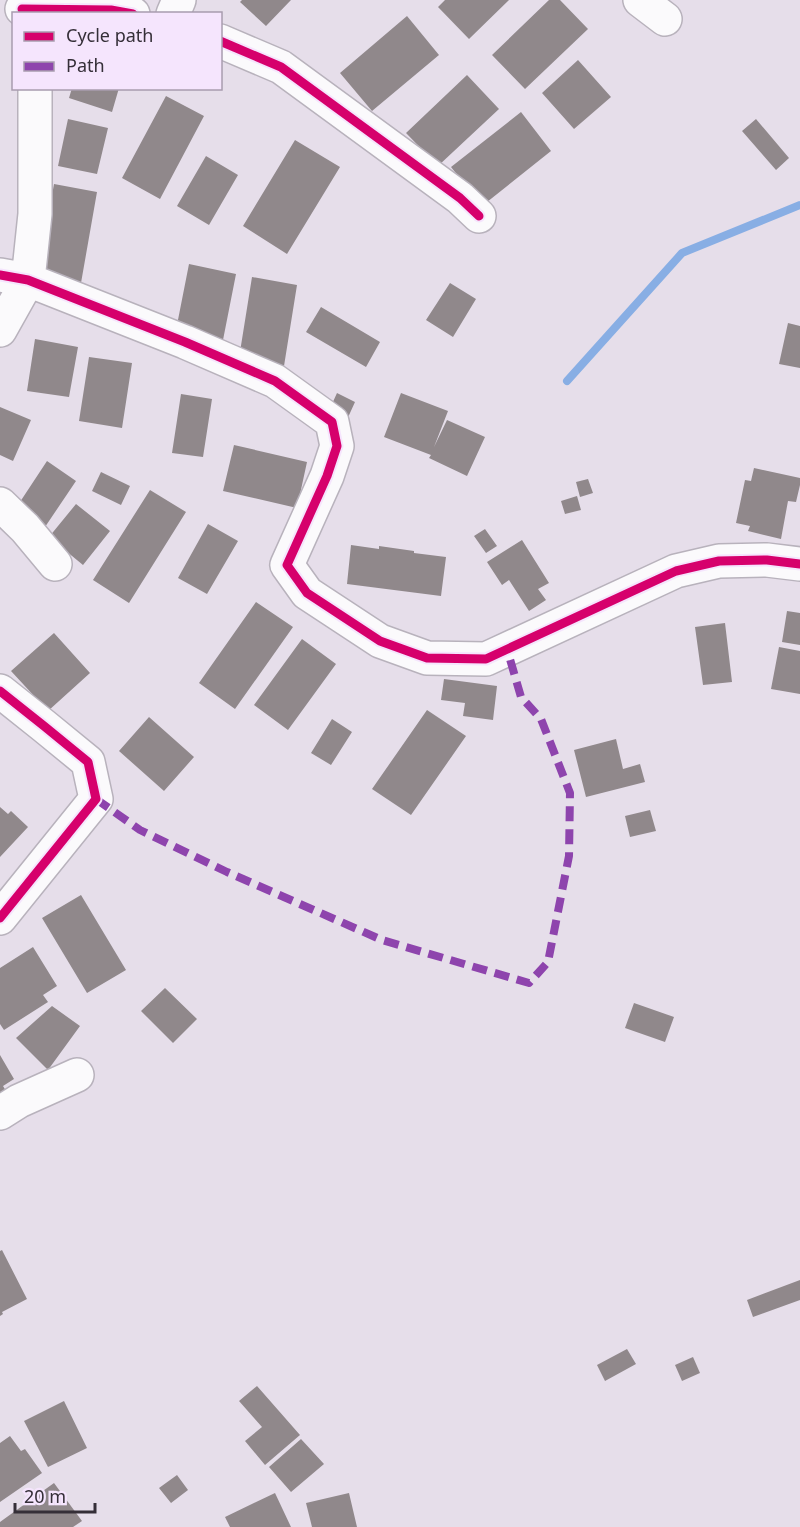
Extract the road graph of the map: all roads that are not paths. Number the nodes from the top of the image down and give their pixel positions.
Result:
1 (21, 8) edge
2 (122, 12) edge
3 (222, 42) edge
4 (35, 90) edge
5 (479, 216) dead end
6 (14, 277) edge
7 (0, 330) edge
8 (0, 504) edge
9 (55, 564) dead end
10 (800, 564) edge
11 (0, 692) edge
12 (0, 918) edge
13 (77, 1075) dead end
14 (0, 1113) edge

1 - 2 street
3 - 5 street
4 - 6 street
6 - 7 street
6 - 10 street
8 - 9 street
11 - 12 street
13 - 14 street

